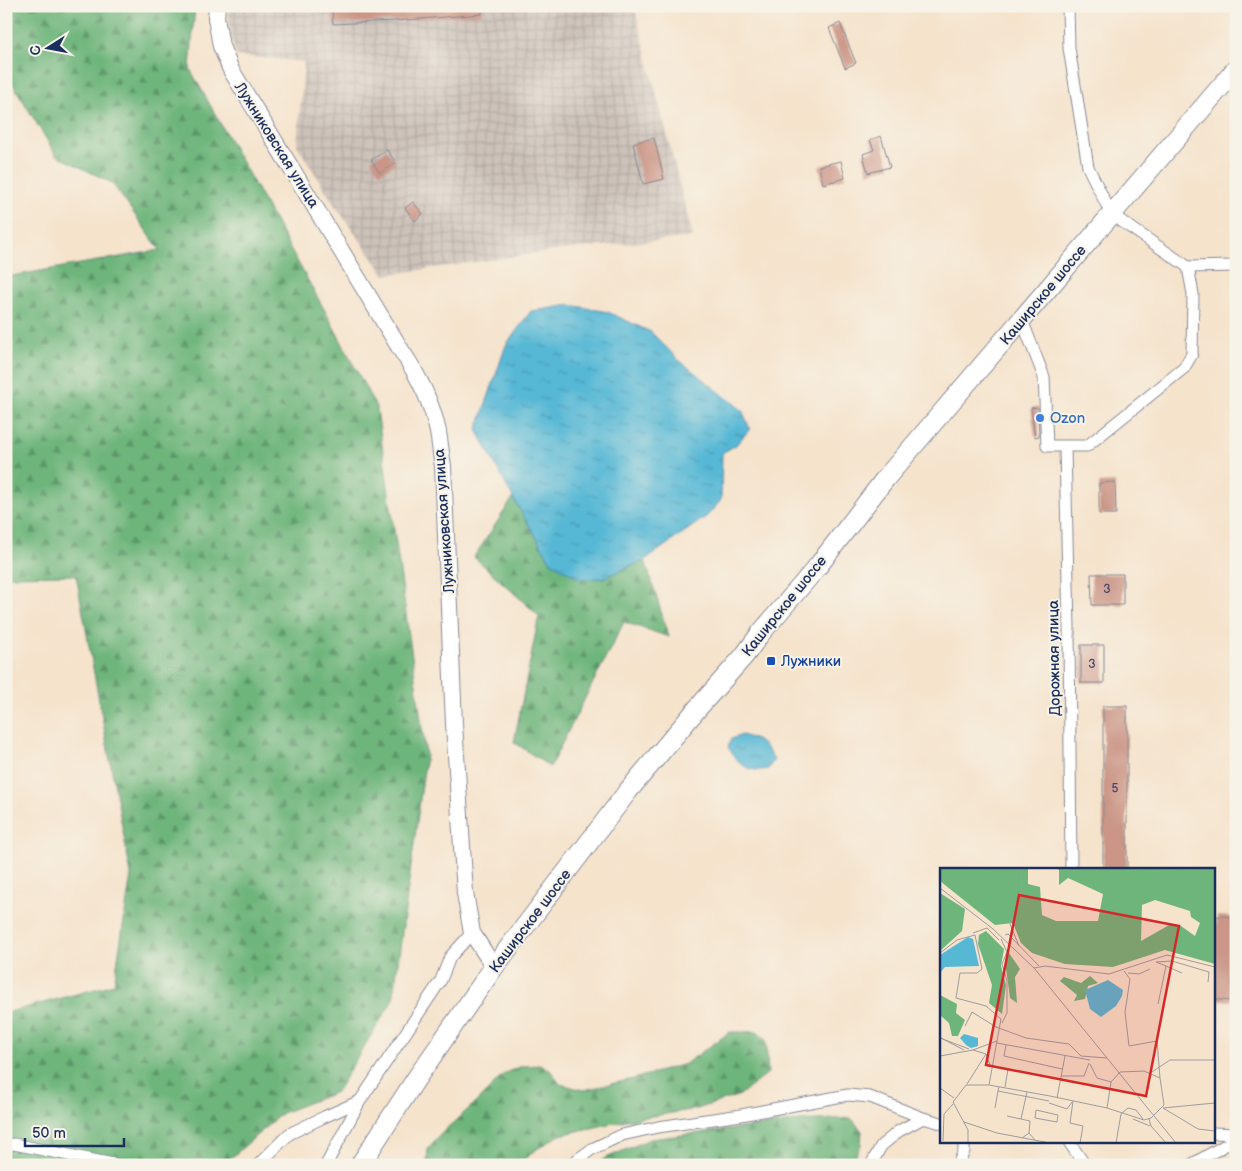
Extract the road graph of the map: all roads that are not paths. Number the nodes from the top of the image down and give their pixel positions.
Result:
1 (216, 6) edge
2 (1068, 6) edge
3 (1236, 69) edge
4 (1111, 214) junction
5 (1236, 266) edge
6 (1188, 267) junction
7 (1022, 320) junction
8 (1065, 447) junction
9 (1071, 868) edge
10 (472, 934) junction
11 (494, 967) junction
12 (360, 1101) junction
13 (923, 1118) junction
14 (940, 1123) edge
15 (1214, 1133) edge
16 (1236, 1134) edge
17 (1236, 1138) edge
18 (964, 1144) edge
19 (1070, 1144) edge
20 (6, 1145) edge
21 (118, 1165) edge
22 (258, 1165) edge
23 (326, 1165) edge
24 (360, 1165) edge
25 (570, 1165) edge
26 (871, 1165) edge
27 (958, 1165) edge
28 (1085, 1165) edge
29 (1192, 1165) edge

1 - 10 street, Лужниковская улица
2 - 4 street
3 - 4 main road, Каширское шоссе
4 - 6 street
4 - 7 main road, Каширское шоссе
5 - 6 street
6 - 8 street
7 - 8 street
7 - 11 main road, Каширское шоссе
8 - 9 street, Дорожная улица
10 - 11 street, Лужниковская улица
10 - 12 street
11 - 24 main road, Каширское шоссе
12 - 22 street
12 - 23 street
13 - 14 street
13 - 25 street
13 - 26 street
15 - 16 street
17 - 29 street
18 - 27 street
19 - 28 street
20 - 21 street

